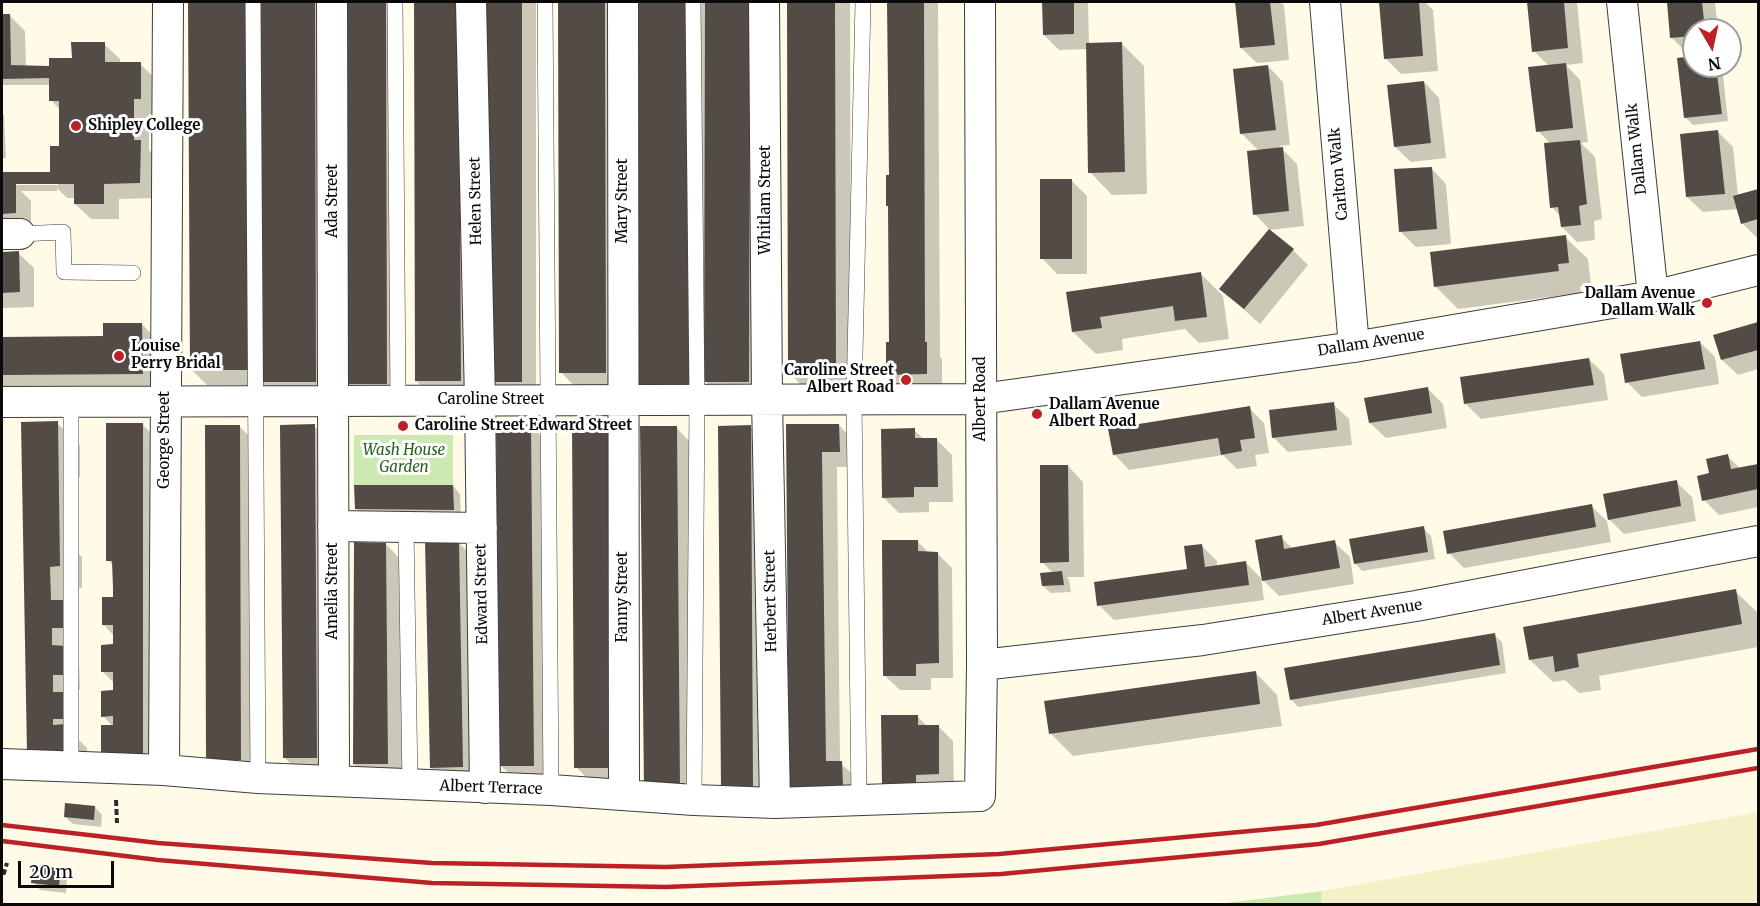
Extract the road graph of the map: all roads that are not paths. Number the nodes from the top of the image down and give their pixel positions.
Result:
1 (168, 2) edge
2 (253, 2) edge
3 (332, 2) edge
4 (395, 2) edge
5 (471, 2) edge
6 (544, 2) edge
7 (623, 2) edge
8 (693, 2) edge
9 (765, 2) edge
10 (862, 2) edge
11 (980, 2) edge
12 (1325, 2) edge
13 (1622, 2) edge
14 (11, 234) edge
15 (1758, 270) edge
16 (133, 273) dead end
17 (1653, 296) junction
18 (1354, 347) junction
19 (697, 399) junction
20 (767, 399) junction
21 (854, 399) junction
22 (981, 399) junction
23 (398, 400) junction
24 (480, 400) junction
25 (548, 400) junction
26 (623, 400) junction
27 (165, 401) junction
28 (254, 401) junction
29 (333, 401) junction
30 (2, 402) edge
31 (71, 402) junction
32 (333, 526) junction
33 (406, 527) junction
34 (482, 528) junction
35 (1758, 541) edge
36 (982, 665) junction
37 (2, 764) edge
38 (71, 767) junction
39 (164, 770) junction
40 (258, 778) junction
41 (334, 781) junction
42 (410, 784) junction
43 (484, 788) junction
44 (551, 790) junction
45 (624, 794) junction
46 (980, 796) joint
47 (859, 799) junction
48 (694, 800) junction
49 (775, 803) junction

1 - 27 street, George Street
2 - 28 lane
3 - 29 street, Ada Street
4 - 23 lane
5 - 24 street, Helen Street
6 - 25 lane
7 - 26 street, Mary Street
8 - 19 lane
9 - 20 street, Whitlam Street
10 - 21 lane
11 - 22 street, Albert Road
12 - 18 street, Carlton Walk
13 - 17 street, Dallam Walk
14 - 16 lane
15 - 17 street, Dallam Avenue
17 - 18 street, Dallam Avenue
18 - 22 street, Dallam Avenue
19 - 20 street, Caroline Street
19 - 26 street, Caroline Street
19 - 48 lane
20 - 21 street, Caroline Street
20 - 49 street, Herbert Street
21 - 22 street, Caroline Street
21 - 47 lane
22 - 36 street, Albert Road
23 - 24 street, Caroline Street
23 - 29 street, Caroline Street
24 - 25 street, Caroline Street
24 - 34 street, Edward Street
25 - 26 street, Caroline Street
25 - 44 lane
26 - 45 street, Fanny Street
27 - 28 street, Caroline Street
27 - 31 street, Caroline Street
27 - 39 street, George Street
28 - 29 street, Caroline Street
28 - 40 lane
29 - 32 street, Amelia Street
30 - 31 street, Caroline Street
31 - 38 lane
32 - 33 street
32 - 41 street, Amelia Street
33 - 34 street
33 - 42 lane
34 - 43 street, Edward Street
35 - 36 street, Albert Avenue
36 - 46 street, Albert Road
37 - 38 street, Albert Terrace
38 - 39 street, Albert Terrace
39 - 40 street, Albert Terrace
40 - 41 street, Albert Terrace
41 - 42 street, Albert Terrace
42 - 43 street, Albert Terrace
43 - 44 street, Albert Terrace
44 - 45 street, Albert Terrace
45 - 48 street, Albert Terrace
46 - 47 street, Albert Terrace
47 - 49 street, Albert Terrace
48 - 49 street, Albert Terrace

